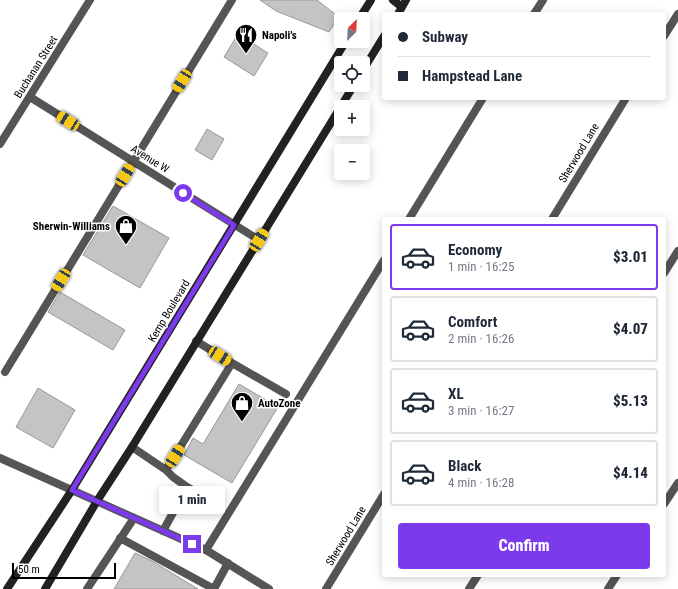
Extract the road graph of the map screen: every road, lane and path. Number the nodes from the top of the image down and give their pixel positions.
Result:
1 (90, 0) edge
2 (232, 0) edge
3 (371, 0) edge
4 (392, 0) edge
5 (543, 0) edge
6 (402, 7) edge
7 (363, 12) edge
8 (535, 12) edge
9 (678, 14) edge
10 (666, 33) edge
11 (382, 39) edge
12 (342, 48) edge
13 (370, 59) edge
14 (350, 92) edge
15 (30, 97) junction
16 (482, 100) edge
17 (625, 100) edge
18 (0, 144) edge
19 (133, 162) junction
20 (410, 217) edge
21 (553, 217) edge
22 (234, 225) junction
23 (259, 240) junction
24 (678, 251) edge
25 (382, 263) edge
26 (666, 270) edge
27 (196, 341) junction
28 (232, 363) junction
29 (5, 372) dead end
30 (286, 394) dead end
31 (132, 447) junction
32 (0, 458) edge
33 (166, 470) junction
34 (678, 483) edge
35 (187, 487) junction
36 (72, 490) junction
37 (382, 497) edge
38 (97, 501) junction
39 (666, 501) edge
40 (219, 504) dead end
41 (134, 518) junction
42 (164, 531) junction
43 (120, 538) junction
44 (206, 550) junction
45 (228, 564) junction
46 (477, 577) edge
47 (616, 577) edge
48 (7, 589) edge
49 (45, 589) edge
50 (87, 589) edge
51 (214, 589) edge
52 (269, 589) edge
53 (326, 589) edge
54 (469, 589) edge
55 (608, 589) edge

1 - 15 street, Buchanan Street
2 - 19 street
3 - 7 main road
4 - 6 main road
5 - 8 street
9 - 10 street
11 - 13 main road
12 - 22 main road, Kemp Boulevard
14 - 23 main road
15 - 18 street, Buchanan Street
15 - 19 street, Avenue W
16 - 20 street
17 - 21 street, Sherwood Lane
19 - 22 street, Avenue W
19 - 29 street
22 - 23 street, Avenue W
22 - 36 main road, Kemp Boulevard
23 - 27 main road
24 - 26 street
25 - 44 street
27 - 28 street
27 - 31 main road
28 - 30 street
28 - 33 street
31 - 33 street
31 - 38 main road
32 - 36 street
33 - 35 street
34 - 39 street
35 - 40 street
35 - 42 street
36 - 38 street
36 - 48 main road, Kemp Boulevard
37 - 53 street, Sherwood Lane
38 - 41 street
38 - 49 main road
41 - 42 street
41 - 43 street
42 - 44 street
43 - 50 street
43 - 51 street
44 - 45 street
45 - 51 street
45 - 52 street
46 - 54 street
47 - 55 street

